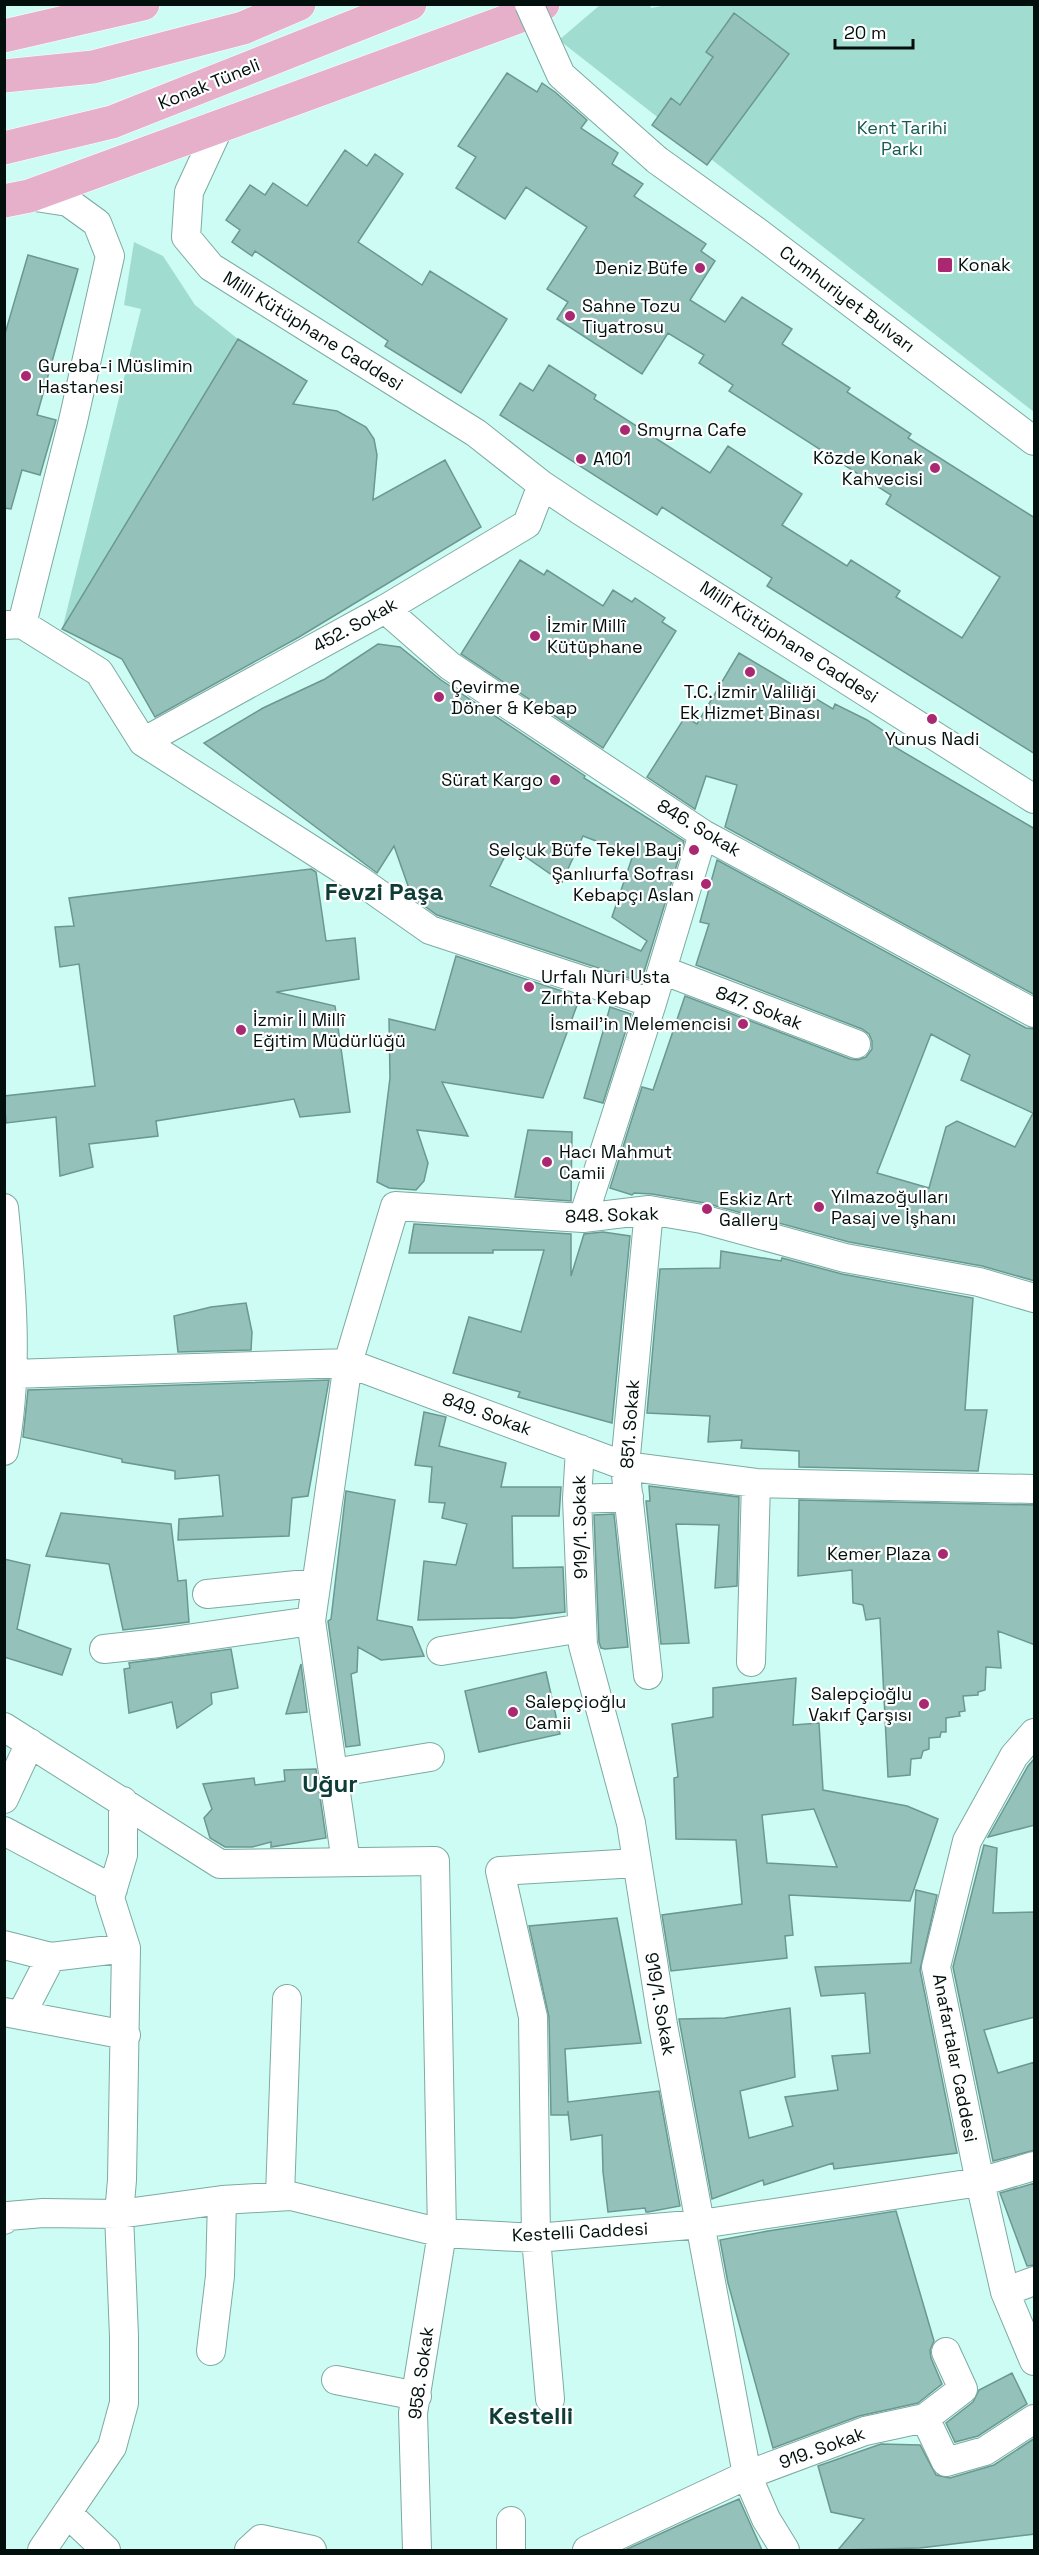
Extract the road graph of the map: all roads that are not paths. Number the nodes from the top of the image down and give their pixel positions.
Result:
1 (299, 4) edge
2 (410, 4) edge
3 (131, 6) edge
4 (537, 7) edge
5 (7, 35) edge
6 (4, 76) edge
7 (219, 127) junction
8 (4, 148) edge
9 (17, 198) edge
10 (1035, 441) edge
11 (542, 485) junction
12 (385, 609) junction
13 (13, 624) edge
14 (143, 742) junction
15 (1035, 799) edge
16 (703, 834) junction
17 (662, 970) junction
18 (652, 1003) junction
19 (1035, 1013) edge
20 (856, 1044) dead end
21 (4, 1208) edge
22 (649, 1210) junction
23 (583, 1218) junction
24 (8, 1282) edge
25 (1035, 1298) edge
26 (348, 1363) junction
27 (12, 1374) junction
28 (580, 1449) junction
29 (4, 1451) edge
30 (625, 1466) junction
31 (756, 1483) junction
32 (1035, 1489) edge
33 (629, 1497) junction
34 (577, 1499) junction
35 (316, 1583) junction
36 (207, 1594) dead end
37 (311, 1621) junction
38 (582, 1628) junction
39 (104, 1649) dead end
40 (441, 1651) dead end
41 (751, 1662) dead end
42 (648, 1675) dead end
43 (4, 1726) edge
44 (1035, 1733) edge
45 (30, 1743) junction
46 (430, 1756) dead end
47 (333, 1773) junction
48 (4, 1798) edge
49 (123, 1800) junction
50 (4, 1831) edge
51 (346, 1862) junction
52 (637, 1863) junction
53 (113, 1889) junction
54 (4, 1945) edge
55 (126, 1948) junction
56 (51, 1957) junction
57 (287, 1999) dead end
58 (13, 2014) edge
59 (126, 2035) junction
60 (1035, 2166) edge
61 (980, 2182) junction
62 (280, 2196) junction
63 (222, 2200) junction
64 (119, 2214) junction
65 (6, 2217) edge
66 (701, 2223) junction
67 (442, 2233) junction
68 (536, 2238) junction
69 (1035, 2282) edge
70 (1005, 2292) junction
71 (211, 2351) dead end
72 (946, 2352) dead end
73 (1035, 2361) edge
74 (336, 2380) dead end
75 (417, 2396) junction
76 (550, 2399) dead end
77 (925, 2418) junction
78 (1035, 2419) edge
79 (747, 2475) junction
80 (67, 2513) junction
81 (511, 2521) dead end
82 (42, 2550) edge
83 (106, 2550) edge
84 (249, 2550) edge
85 (312, 2550) edge
86 (417, 2550) edge
87 (511, 2550) edge
88 (586, 2550) edge
89 (785, 2550) edge

1 - 6 main road
2 - 8 main road, Konak Tüneli
3 - 5 main road
4 - 7 main road
4 - 10 street, Cumhuriyet Bulvarı, bridge
7 - 9 main road
7 - 11 street, Milli Kütüphane Caddesi
9 - 13 street
11 - 12 street, 452. Sokak
11 - 15 street, Millî Kütüphane Caddesi
12 - 14 street, 452. Sokak
12 - 16 street, 846. Sokak
13 - 14 street
14 - 18 street
16 - 17 street
16 - 19 street, 846. Sokak
17 - 18 street
17 - 20 street, 847. Sokak
18 - 23 street
21 - 24 street
22 - 23 street, 848. Sokak
22 - 25 street, 848. Sokak
22 - 30 street, 851. Sokak
23 - 26 street, 848. Sokak
24 - 27 street
26 - 27 street
26 - 28 street, 849. Sokak
26 - 35 street
27 - 29 street
28 - 30 street, 849. Sokak
28 - 34 street, 919/1. Sokak
30 - 31 street, 849. Sokak
30 - 33 street, 851. Sokak
31 - 32 street, 849. Sokak
31 - 41 street
33 - 34 street
33 - 42 street, 851. Sokak
34 - 38 street, 919/1. Sokak
35 - 36 street
35 - 37 street
37 - 39 street
37 - 47 street
38 - 40 street
38 - 52 street, 919/1. Sokak
43 - 45 street
44 - 61 street, Anafartalar Caddesi
45 - 48 street
45 - 49 street
46 - 47 street
47 - 51 street
49 - 51 street
49 - 53 street
50 - 53 street
51 - 67 street, 958. Sokak
52 - 66 street, 919/1. Sokak
52 - 68 street
53 - 55 street
54 - 56 street
55 - 56 street
55 - 59 street
56 - 58 street
57 - 62 street
58 - 59 street
59 - 64 street
60 - 61 street, Kestelli Caddesi
61 - 66 street, Kestelli Caddesi
61 - 70 street, Anafartalar Caddesi
62 - 63 street, Kestelli Caddesi
62 - 67 street, Kestelli Caddesi
63 - 64 street, Kestelli Caddesi
63 - 71 street
64 - 65 street, Kestelli Caddesi
64 - 80 street
66 - 68 street, Kestelli Caddesi
66 - 79 street, 919/1. Sokak
67 - 68 street, Kestelli Caddesi
67 - 75 street, 958. Sokak
68 - 76 street
69 - 70 street
70 - 73 street, Anafartalar Caddesi
72 - 77 street
74 - 75 street
75 - 86 street, 958. Sokak
77 - 78 street
77 - 79 street, 919. Sokak
79 - 88 street, 919. Sokak
79 - 89 street, 919/1. Sokak
80 - 82 street
80 - 83 street
81 - 87 street
84 - 85 street

